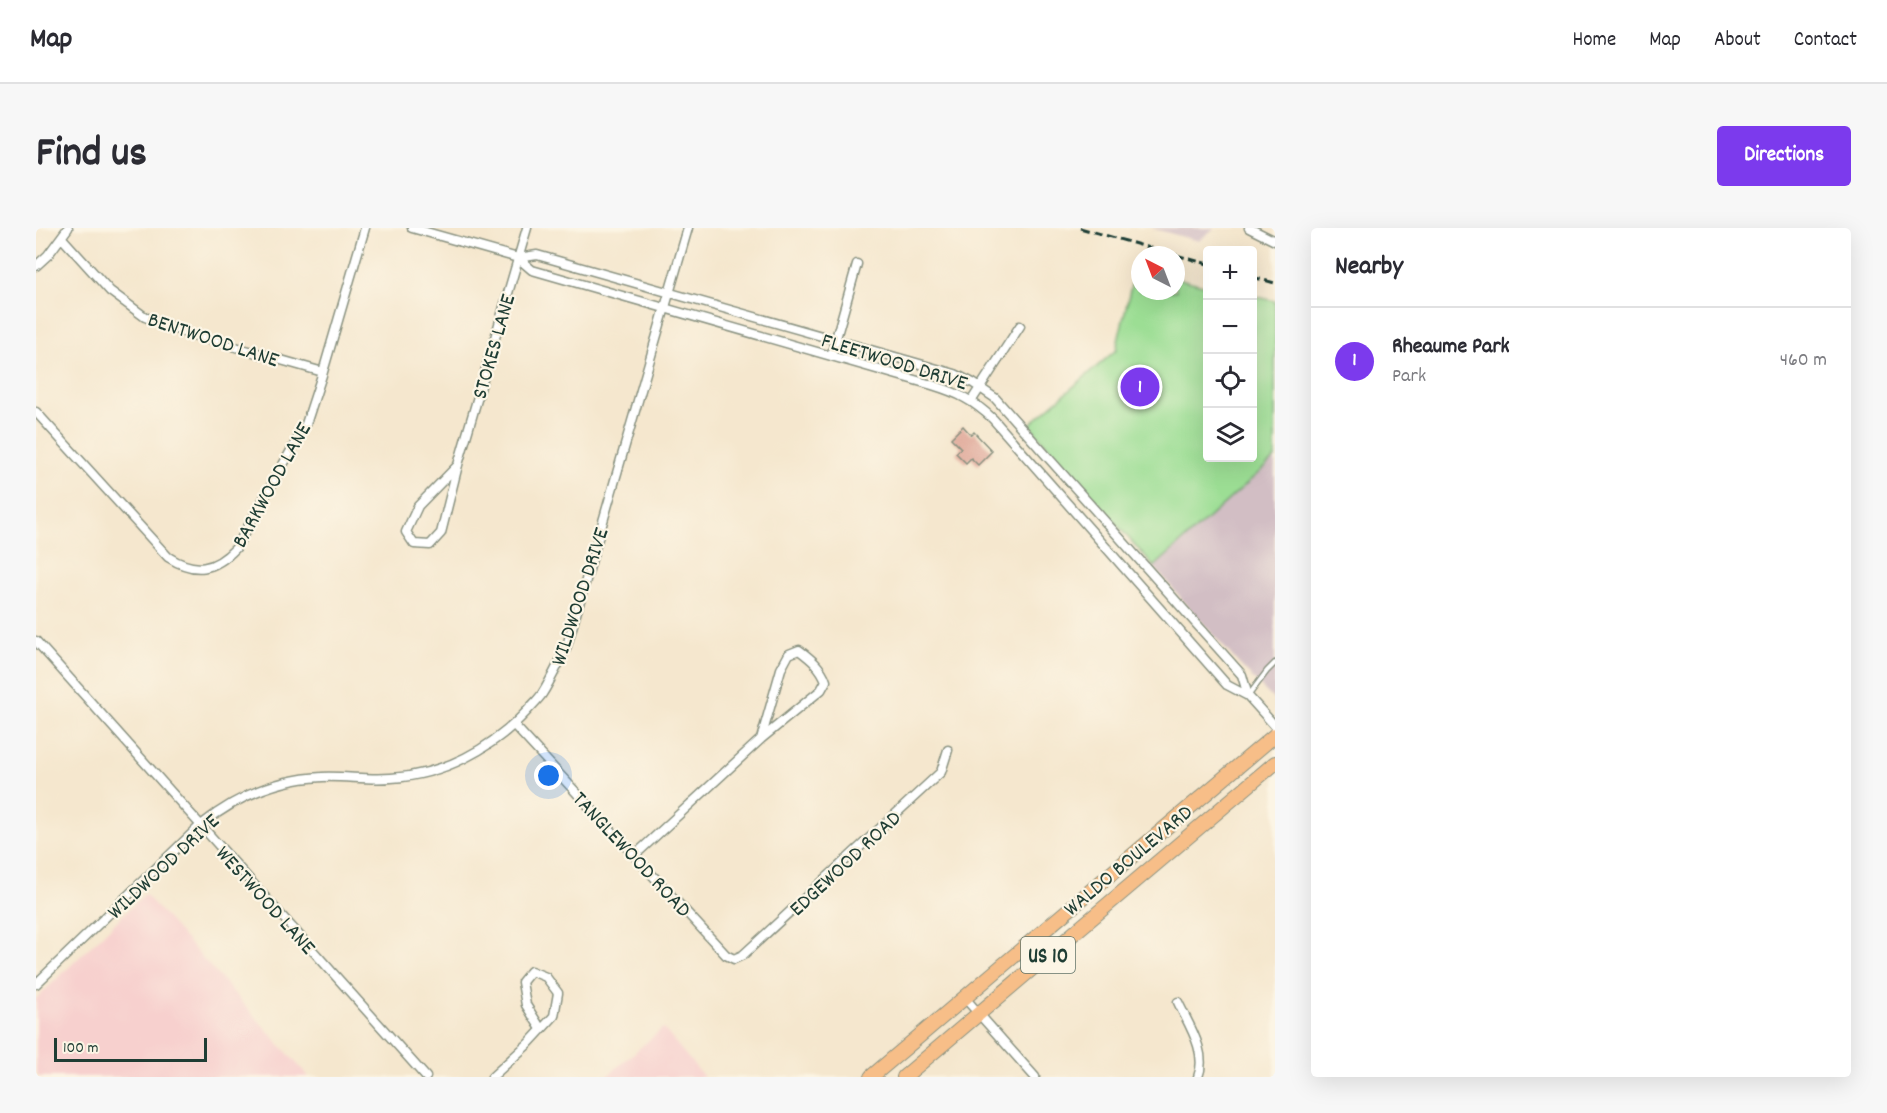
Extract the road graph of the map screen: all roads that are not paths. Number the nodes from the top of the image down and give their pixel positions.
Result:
1 (68, 228) edge
2 (365, 228) edge
3 (412, 228) edge
4 (527, 228) edge
5 (688, 228) edge
6 (1249, 228) edge
7 (62, 238) junction
8 (1274, 239) edge
9 (518, 258) junction
10 (857, 264) dead end
11 (36, 266) edge
12 (669, 292) junction
13 (665, 308) junction
14 (1020, 326) dead end
15 (836, 341) junction
16 (831, 356) junction
17 (323, 372) junction
18 (980, 387) junction
19 (972, 400) junction
20 (36, 412) edge
21 (458, 465) junction
22 (36, 640) edge
23 (1275, 663) edge
24 (1248, 696) junction
25 (514, 725) junction
26 (1275, 726) edge
27 (1275, 735) edge
28 (761, 739) junction
29 (948, 750) dead end
30 (1275, 763) edge
31 (201, 825) junction
32 (635, 855) junction
33 (726, 955) joint
34 (36, 984) edge
35 (964, 997) junction
36 (1178, 1002) dead end
37 (979, 1013) junction
38 (541, 1029) junction
39 (426, 1077) edge
40 (492, 1077) edge
41 (871, 1077) edge
42 (904, 1077) edge
43 (1035, 1077) edge
44 (1198, 1077) edge

1 - 7 street
2 - 17 street, BARKWOOD LANE
3 - 9 street, FLEETWOOD DRIVE
4 - 9 street, STOKES LANE
5 - 12 street, WILDWOOD DRIVE
6 - 8 street
7 - 11 street
7 - 17 street, BENTWOOD LANE
9 - 12 street, FLEETWOOD DRIVE
9 - 13 street, FLEETWOOD DRIVE
9 - 21 street, STOKES LANE
10 - 15 street
12 - 13 street, WILDWOOD DRIVE
12 - 15 street, FLEETWOOD DRIVE
13 - 16 street, FLEETWOOD DRIVE
13 - 25 street, WILDWOOD DRIVE
14 - 18 street
15 - 16 street
15 - 18 street, FLEETWOOD DRIVE
16 - 19 street, FLEETWOOD DRIVE
17 - 20 street, BARKWOOD LANE
18 - 19 street
18 - 24 street, FLEETWOOD DRIVE
19 - 24 street, FLEETWOOD DRIVE
21 - 21 street, STOKES LANE
22 - 31 street, WESTWOOD LANE
23 - 24 lane
24 - 26 street, FLEETWOOD DRIVE
25 - 31 street, WILDWOOD DRIVE
25 - 32 street, TANGLEWOOD ROAD
27 - 35 main road, WALDO BOULEVARD / US 10
28 - 28 street
28 - 32 street
29 - 33 street, EDGEWOOD ROAD
30 - 37 main road, WALDO BOULEVARD / US 10
31 - 34 street, WILDWOOD DRIVE
31 - 39 street, WESTWOOD LANE
32 - 33 street, TANGLEWOOD ROAD
35 - 37 street
35 - 41 main road, WALDO BOULEVARD / US 10
36 - 44 street
37 - 42 main road, WALDO BOULEVARD / US 10
37 - 43 street
38 - 38 street
38 - 40 street

